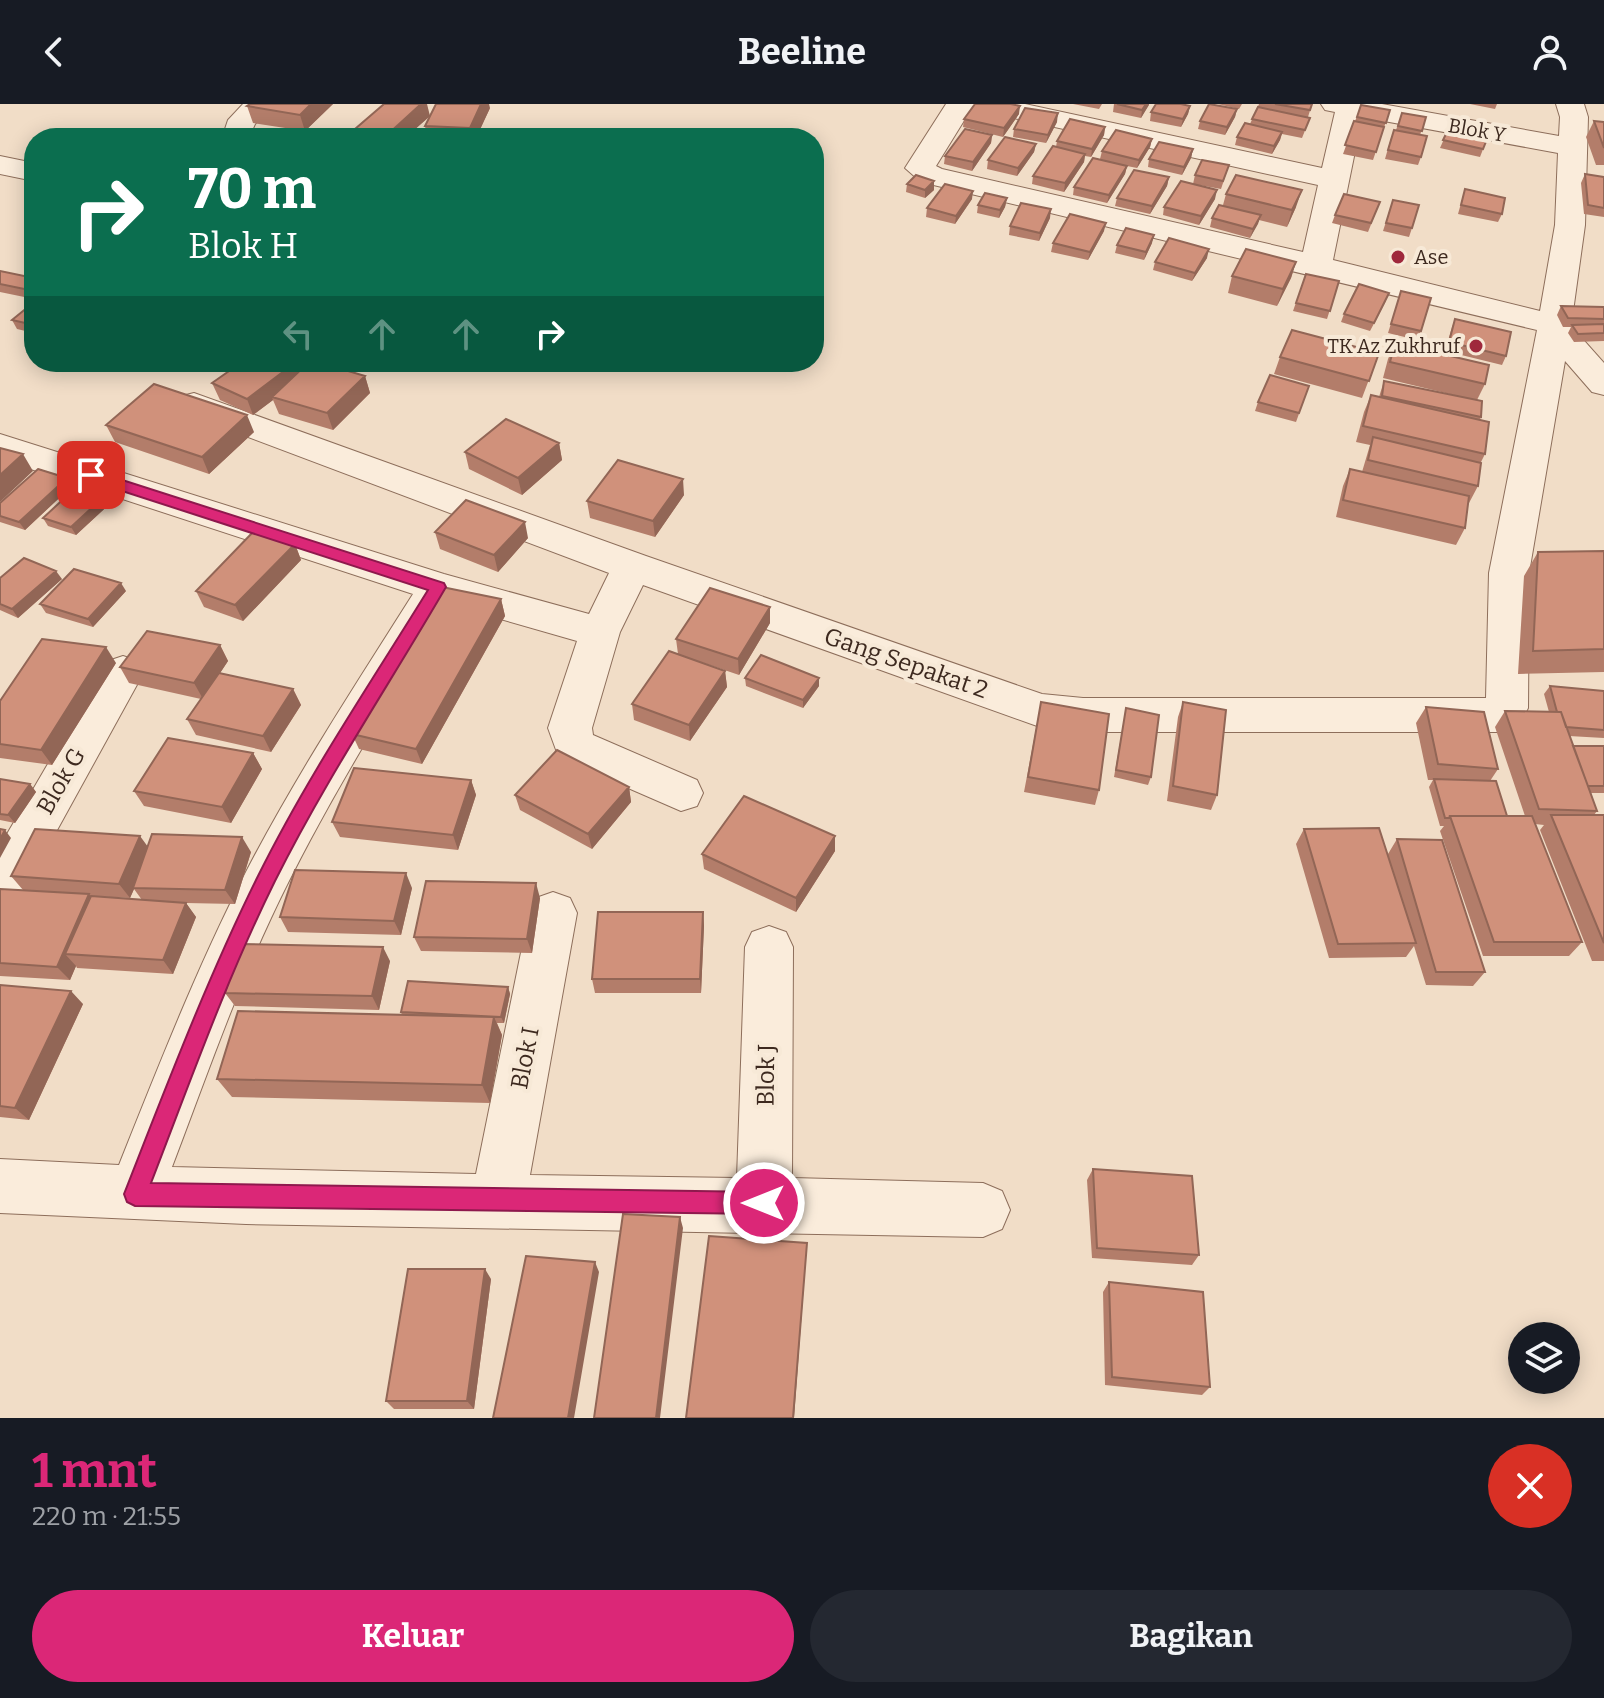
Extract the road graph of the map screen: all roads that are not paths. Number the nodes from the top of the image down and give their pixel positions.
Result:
1 (260, 104) edge
2 (960, 104) edge
3 (986, 104) edge
4 (1345, 105) edge
5 (1580, 123) edge
6 (238, 128) edge
7 (0, 165) edge
8 (24, 170) edge
9 (1335, 180) junction
10 (1570, 225) junction
11 (1604, 231) edge
12 (1316, 265) junction
13 (1554, 326) junction
14 (1604, 384) edge
15 (174, 396) edge
16 (0, 446) edge
17 (632, 566) junction
18 (438, 587) junction
19 (600, 632) junction
20 (123, 672) edge
21 (681, 793) dead end
22 (0, 889) edge
23 (553, 913) dead end
24 (769, 947) dead end
25 (0, 1186) edge
26 (135, 1194) junction
27 (498, 1202) junction
28 (764, 1203) junction
29 (983, 1210) dead end

1 - 6 street
2 - 12 street
3 - 9 street
4 - 5 street, Blok Y
4 - 9 street
5 - 10 street
7 - 8 street
9 - 12 street
10 - 11 street
10 - 13 street
12 - 13 street
13 - 14 street
13 - 17 street, Gang Sepakat 2
15 - 17 street, Gang Sepakat 2
16 - 18 street
17 - 19 street
18 - 19 street
18 - 26 street
19 - 21 street
20 - 22 street, Blok G
23 - 27 street, Blok I
24 - 28 street, Blok J
25 - 26 street
26 - 27 street
27 - 28 street
28 - 29 street

